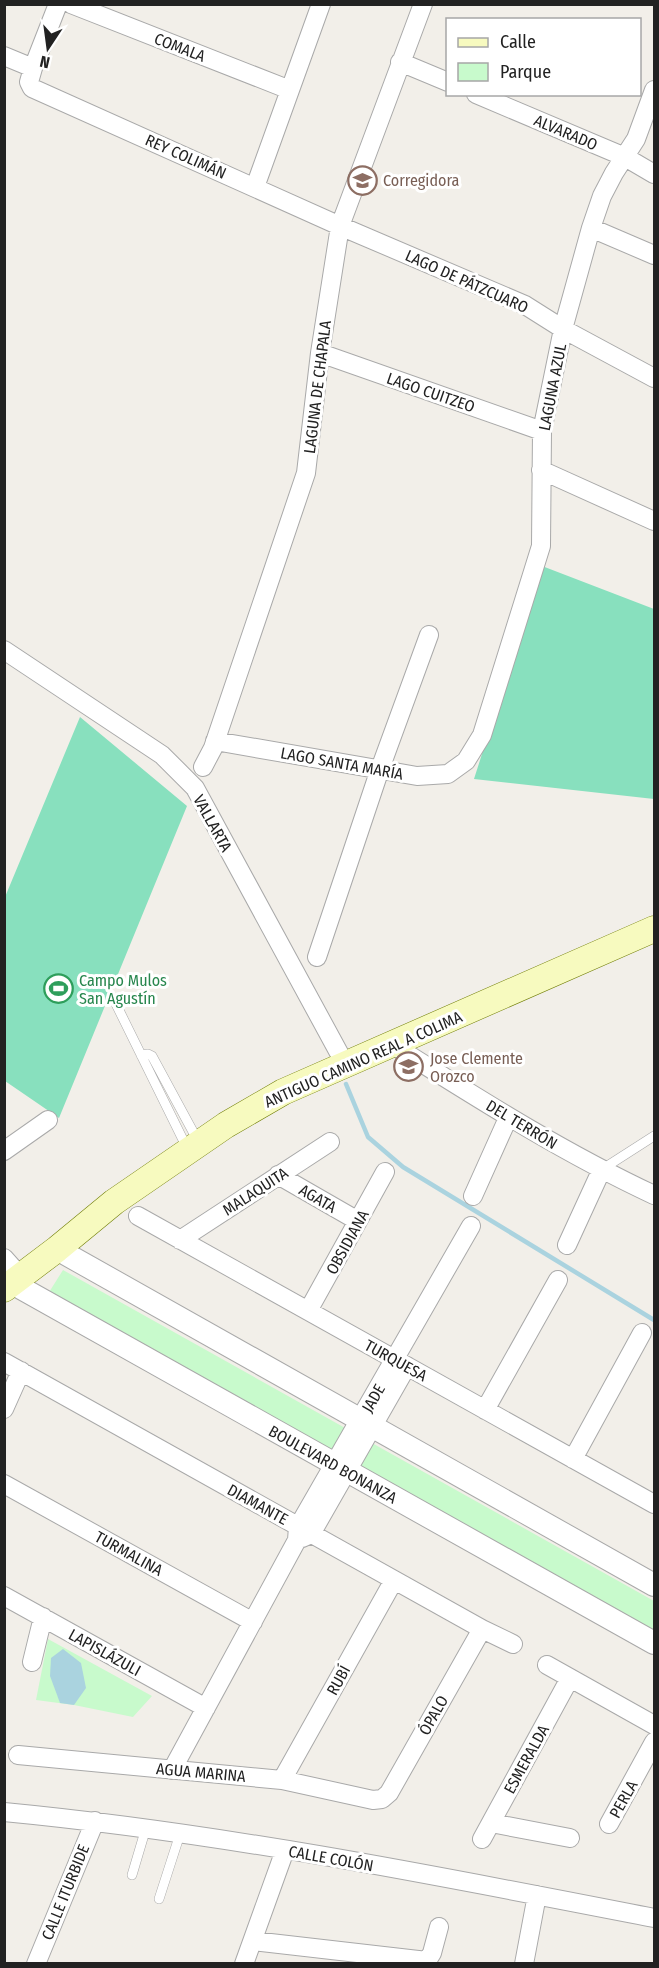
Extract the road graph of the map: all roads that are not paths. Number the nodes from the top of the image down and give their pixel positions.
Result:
1 (58, 4) edge
2 (71, 4) edge
3 (321, 4) edge
4 (423, 4) edge
5 (4, 56) edge
6 (400, 62) junction
7 (33, 68) junction
8 (446, 82) edge
9 (290, 90) junction
10 (654, 90) edge
11 (481, 96) edge
12 (625, 157) junction
13 (654, 174) edge
14 (255, 187) junction
15 (340, 226) junction
16 (591, 228) junction
17 (654, 255) edge
18 (563, 329) junction
19 (320, 353) junction
20 (654, 378) edge
21 (542, 431) junction
22 (541, 470) junction
23 (654, 521) edge
24 (429, 635) dead end
25 (4, 650) edge
26 (215, 741) junction
27 (466, 761) joint
28 (203, 767) dead end
29 (380, 769) junction
30 (654, 929) edge
31 (317, 957) dead end
32 (115, 1002) dead end
33 (393, 1045) junction
34 (141, 1055) junction
35 (345, 1064) junction
36 (169, 1086) junction
37 (158, 1091) junction
38 (508, 1118) junction
39 (48, 1120) dead end
40 (654, 1136) edge
41 (330, 1142) dead end
42 (194, 1147) junction
43 (5, 1149) edge
44 (601, 1171) junction
45 (385, 1172) dead end
46 (278, 1175) junction
47 (654, 1195) edge
48 (473, 1196) dead end
49 (138, 1216) dead end
50 (358, 1221) junction
51 (471, 1226) dead end
52 (180, 1240) junction
53 (567, 1245) dead end
54 (57, 1249) junction
55 (558, 1280) dead end
56 (8, 1281) edge
57 (308, 1311) junction
58 (642, 1333) dead end
59 (4, 1362) edge
60 (401, 1363) junction
61 (21, 1371) junction
62 (4, 1409) edge
63 (485, 1410) junction
64 (366, 1423) junction
65 (573, 1459) junction
66 (340, 1468) junction
67 (4, 1484) edge
68 (654, 1504) edge
69 (302, 1534) junction
70 (394, 1580) junction
71 (654, 1585) edge
72 (4, 1596) edge
73 (43, 1617) junction
74 (253, 1622) junction
75 (482, 1629) junction
76 (654, 1643) edge
77 (513, 1644) dead end
78 (32, 1662) dead end
79 (547, 1665) dead end
80 (570, 1678) junction
81 (206, 1708) junction
82 (654, 1725) edge
83 (654, 1742) edge
84 (18, 1755) dead end
85 (172, 1770) junction
86 (282, 1780) junction
87 (382, 1799) joint
88 (4, 1812) edge
89 (94, 1821) junction
90 (491, 1823) junction
91 (609, 1824) dead end
92 (146, 1828) junction
93 (180, 1834) junction
94 (570, 1838) dead end
95 (482, 1839) dead end
96 (285, 1850) junction
97 (132, 1875) dead end
98 (537, 1895) junction
99 (159, 1899) dead end
100 (654, 1918) edge
101 (439, 1927) dead end
102 (253, 1941) junction
103 (307, 1956) edge
104 (36, 1964) edge
105 (244, 1964) edge
106 (524, 1964) edge

1 - 7 street
2 - 9 street, COMALA
3 - 9 street
4 - 6 street, LAGUNA DE CHAPALA
5 - 7 street
6 - 8 street
6 - 15 street, LAGUNA DE CHAPALA
7 - 14 street, REY COLIMÁN
9 - 14 street
10 - 12 street, LAGUNA AZUL
11 - 12 street, ALVARADO
12 - 13 street, ALVARADO
12 - 16 street, LAGUNA AZUL
14 - 15 street, REY COLIMÁN
15 - 18 street, LAGO DE PÁTZCUARO
15 - 19 street, LAGUNA DE CHAPALA
16 - 17 street
16 - 18 street, LAGUNA AZUL
18 - 20 street, LAGO DE PÁTZCUARO
18 - 21 street, LAGUNA AZUL
19 - 21 street, LAGO CUITZEO
19 - 26 street, LAGUNA DE CHAPALA
21 - 22 street, LAGUNA AZUL
22 - 23 street
22 - 27 street, LAGUNA AZUL
24 - 29 street
25 - 35 street, VALLARTA
26 - 28 street, LAGUNA DE CHAPALA
26 - 29 street, LAGO SANTA MARÍA
27 - 29 street, LAGO SANTA MARÍA
29 - 31 street
30 - 33 main road, ANTIGUO CAMINO REAL A COLIMA
32 - 34 lane
33 - 35 main road, ANTIGUO CAMINO REAL A COLIMA
33 - 38 street, DEL TERRÓN
34 - 36 lane
34 - 37 lane
35 - 42 main road, ANTIGUO CAMINO REAL A COLIMA
36 - 37 lane
36 - 42 lane
37 - 42 lane
38 - 44 street, DEL TERRÓN
38 - 48 street
39 - 43 street
40 - 44 lane
41 - 46 street, MALAQUITA
42 - 54 main road, ANTIGUO CAMINO REAL A COLIMA
44 - 47 street, DEL TERRÓN
44 - 53 street
45 - 50 street, OBSIDIANA
46 - 50 street, AGATA
46 - 52 street, MALAQUITA
49 - 52 street, TURQUESA
50 - 57 street, OBSIDIANA
51 - 60 street, JADE
52 - 57 street, TURQUESA
54 - 56 main road, ANTIGUO CAMINO REAL A COLIMA
54 - 64 street
55 - 63 street
56 - 66 street, BOULEVARD BONANZA
57 - 60 street, TURQUESA
58 - 65 street
59 - 61 street, DIAMANTE
60 - 63 street, TURQUESA
60 - 64 street, JADE
61 - 62 street
61 - 69 street, DIAMANTE
63 - 65 street, TURQUESA
64 - 66 street, JADE
64 - 71 street
65 - 68 street, TURQUESA
66 - 69 street, JADE
66 - 76 street, BOULEVARD BONANZA
67 - 74 street, TURMALINA
69 - 70 street, DIAMANTE
69 - 74 street, JADE
70 - 75 street, DIAMANTE
70 - 86 street, RUBÍ
72 - 73 street, LAPISLÁZULI
73 - 78 street
73 - 81 street, LAPISLÁZULI
74 - 81 street, JADE
75 - 77 street, DIAMANTE
75 - 87 street, ÓPALO
79 - 80 street
80 - 82 street
80 - 90 street, ESMERALDA
81 - 85 street, JADE
83 - 91 street, PERLA
84 - 85 street, AGUA MARINA
85 - 86 street, AGUA MARINA
86 - 87 street, AGUA MARINA
88 - 89 street, CALLE COLÓN
89 - 92 street, CALLE COLÓN
89 - 104 street, CALLE ITURBIDE
90 - 94 street
90 - 95 street, ESMERALDA
92 - 93 street, CALLE COLÓN
92 - 97 lane
93 - 96 street, CALLE COLÓN
93 - 99 lane
96 - 98 street, CALLE COLÓN
96 - 102 street
98 - 100 street, CALLE COLÓN
98 - 106 street
101 - 103 street
102 - 103 street
102 - 105 street

